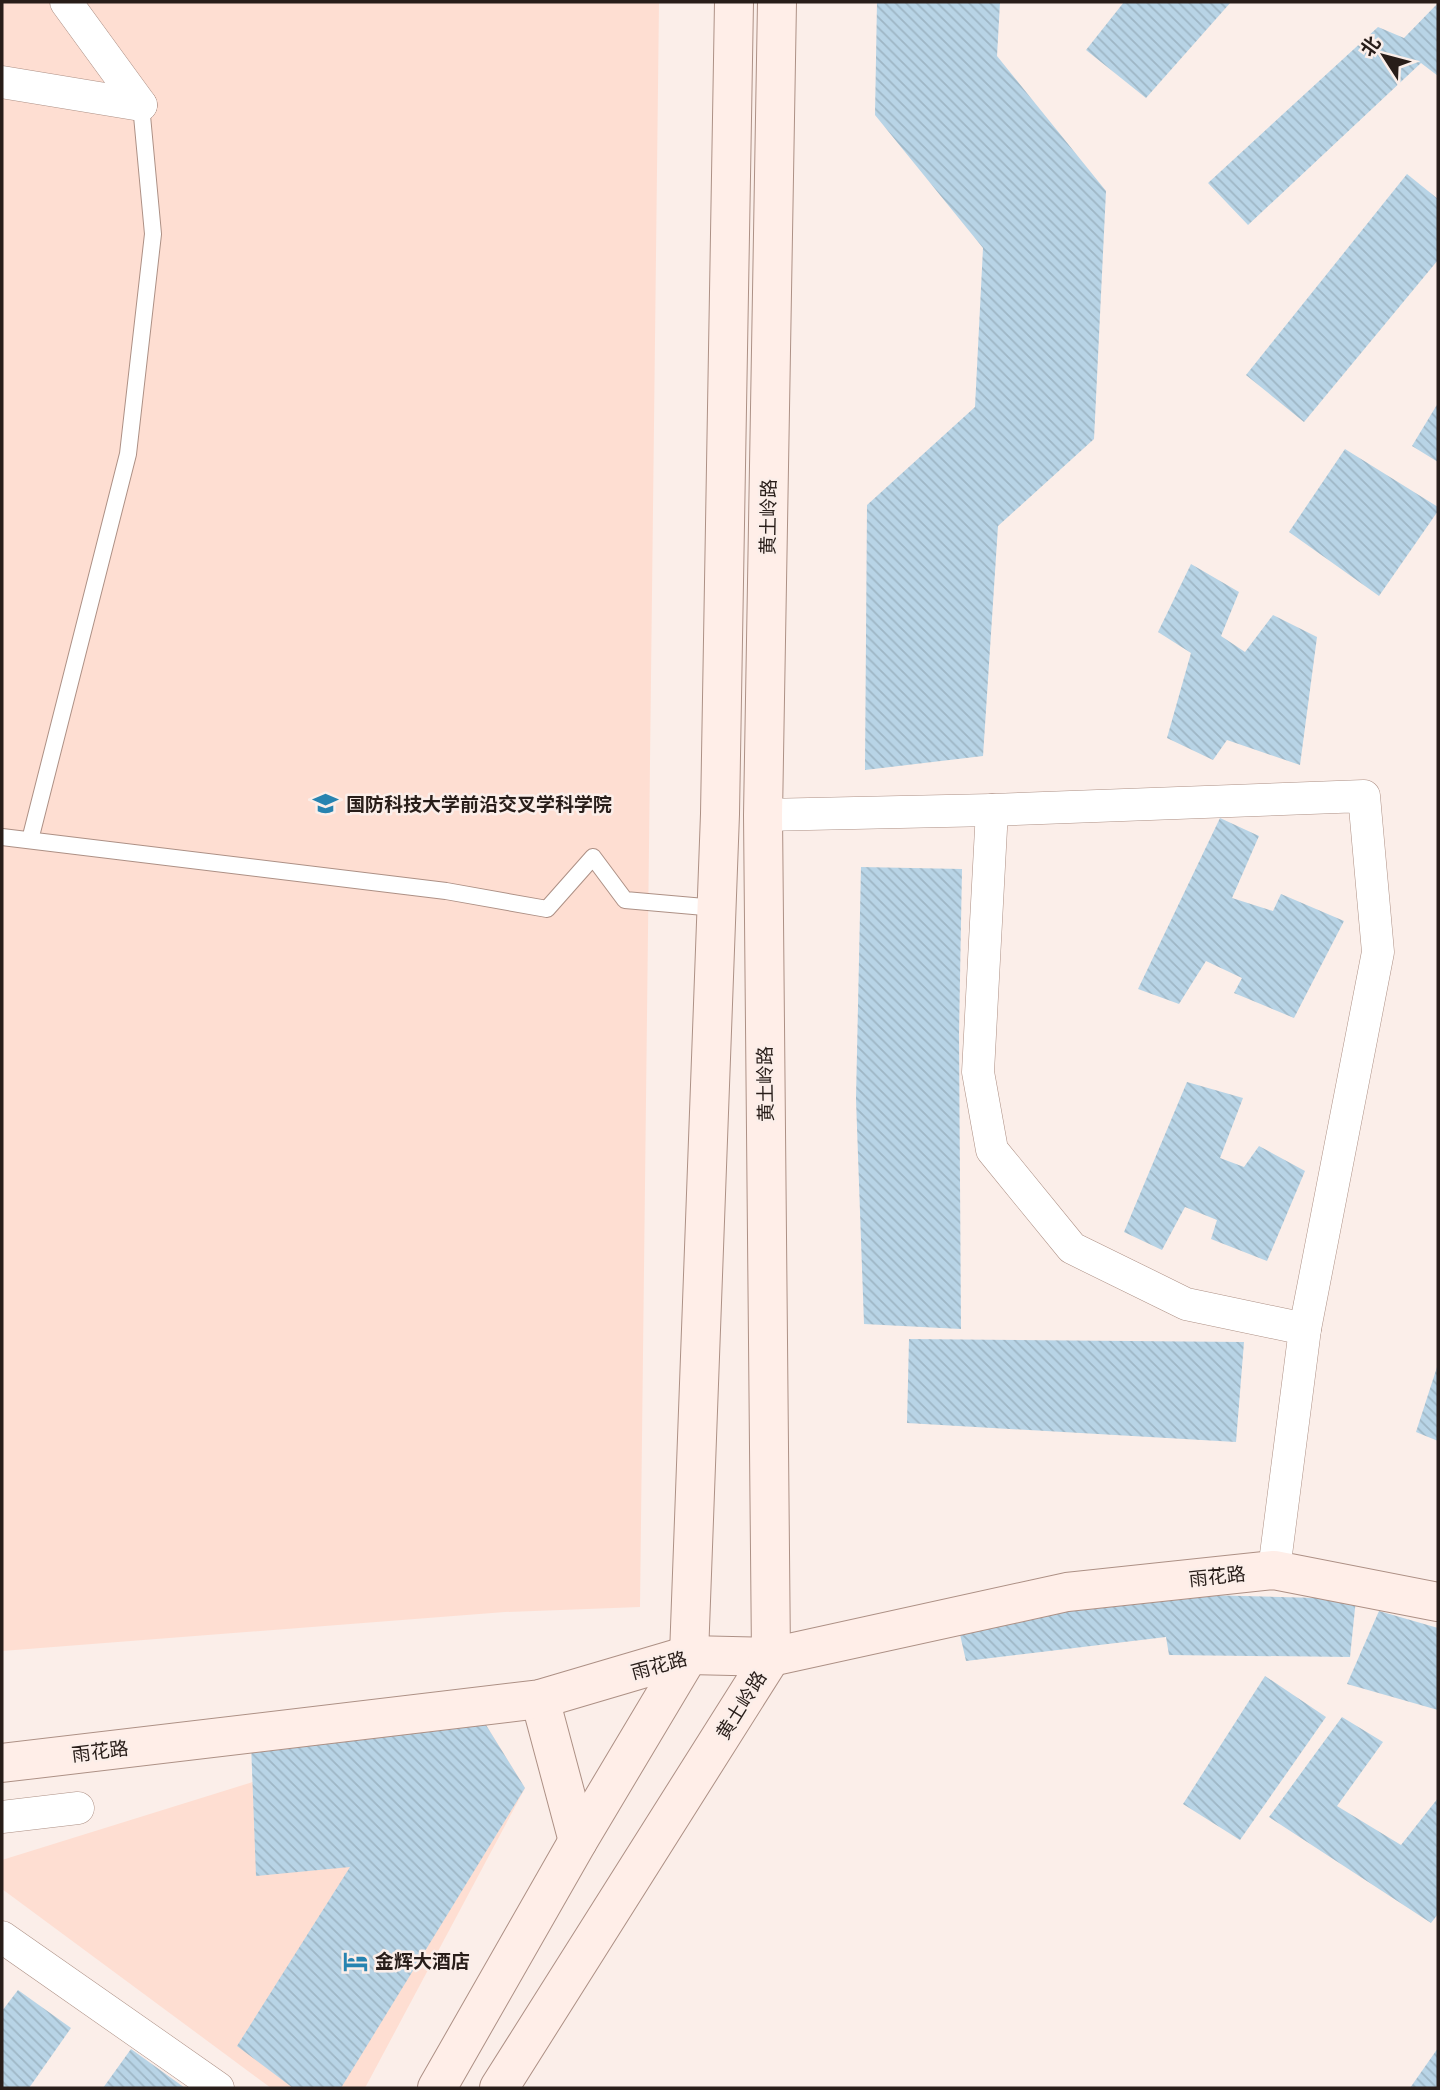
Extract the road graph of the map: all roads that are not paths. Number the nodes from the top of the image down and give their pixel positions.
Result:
1 (66, 2) edge
2 (734, 2) edge
3 (777, 2) edge
4 (2, 82) edge
5 (141, 106) junction
6 (992, 810) junction
7 (762, 815) junction
8 (2, 837) edge
9 (30, 840) junction
10 (716, 908) junction
11 (1305, 1329) junction
12 (1274, 1570) junction
13 (1438, 1602) edge
14 (689, 1655) junction
15 (771, 1657) junction
16 (540, 1699) junction
17 (2, 1763) edge
18 (78, 1808) dead end
19 (2, 1817) edge
20 (578, 1841) junction
21 (2, 1937) edge
22 (218, 2088) edge
23 (437, 2088) edge
24 (499, 2088) edge

1 - 5 street
2 - 10 street
3 - 7 street, 黄土岭路
4 - 5 street
5 - 9 lane
6 - 7 street
6 - 11 street
6 - 11 street
7 - 15 street, 黄土岭路
8 - 9 lane
9 - 10 lane
10 - 14 street
11 - 12 street
12 - 13 street, 雨花路
12 - 15 street, 雨花路
14 - 15 street, 雨花路
14 - 16 street, 雨花路
14 - 20 street
15 - 24 street, 黄土岭路
16 - 17 street, 雨花路
16 - 20 street
18 - 19 street
20 - 23 street
21 - 22 street

